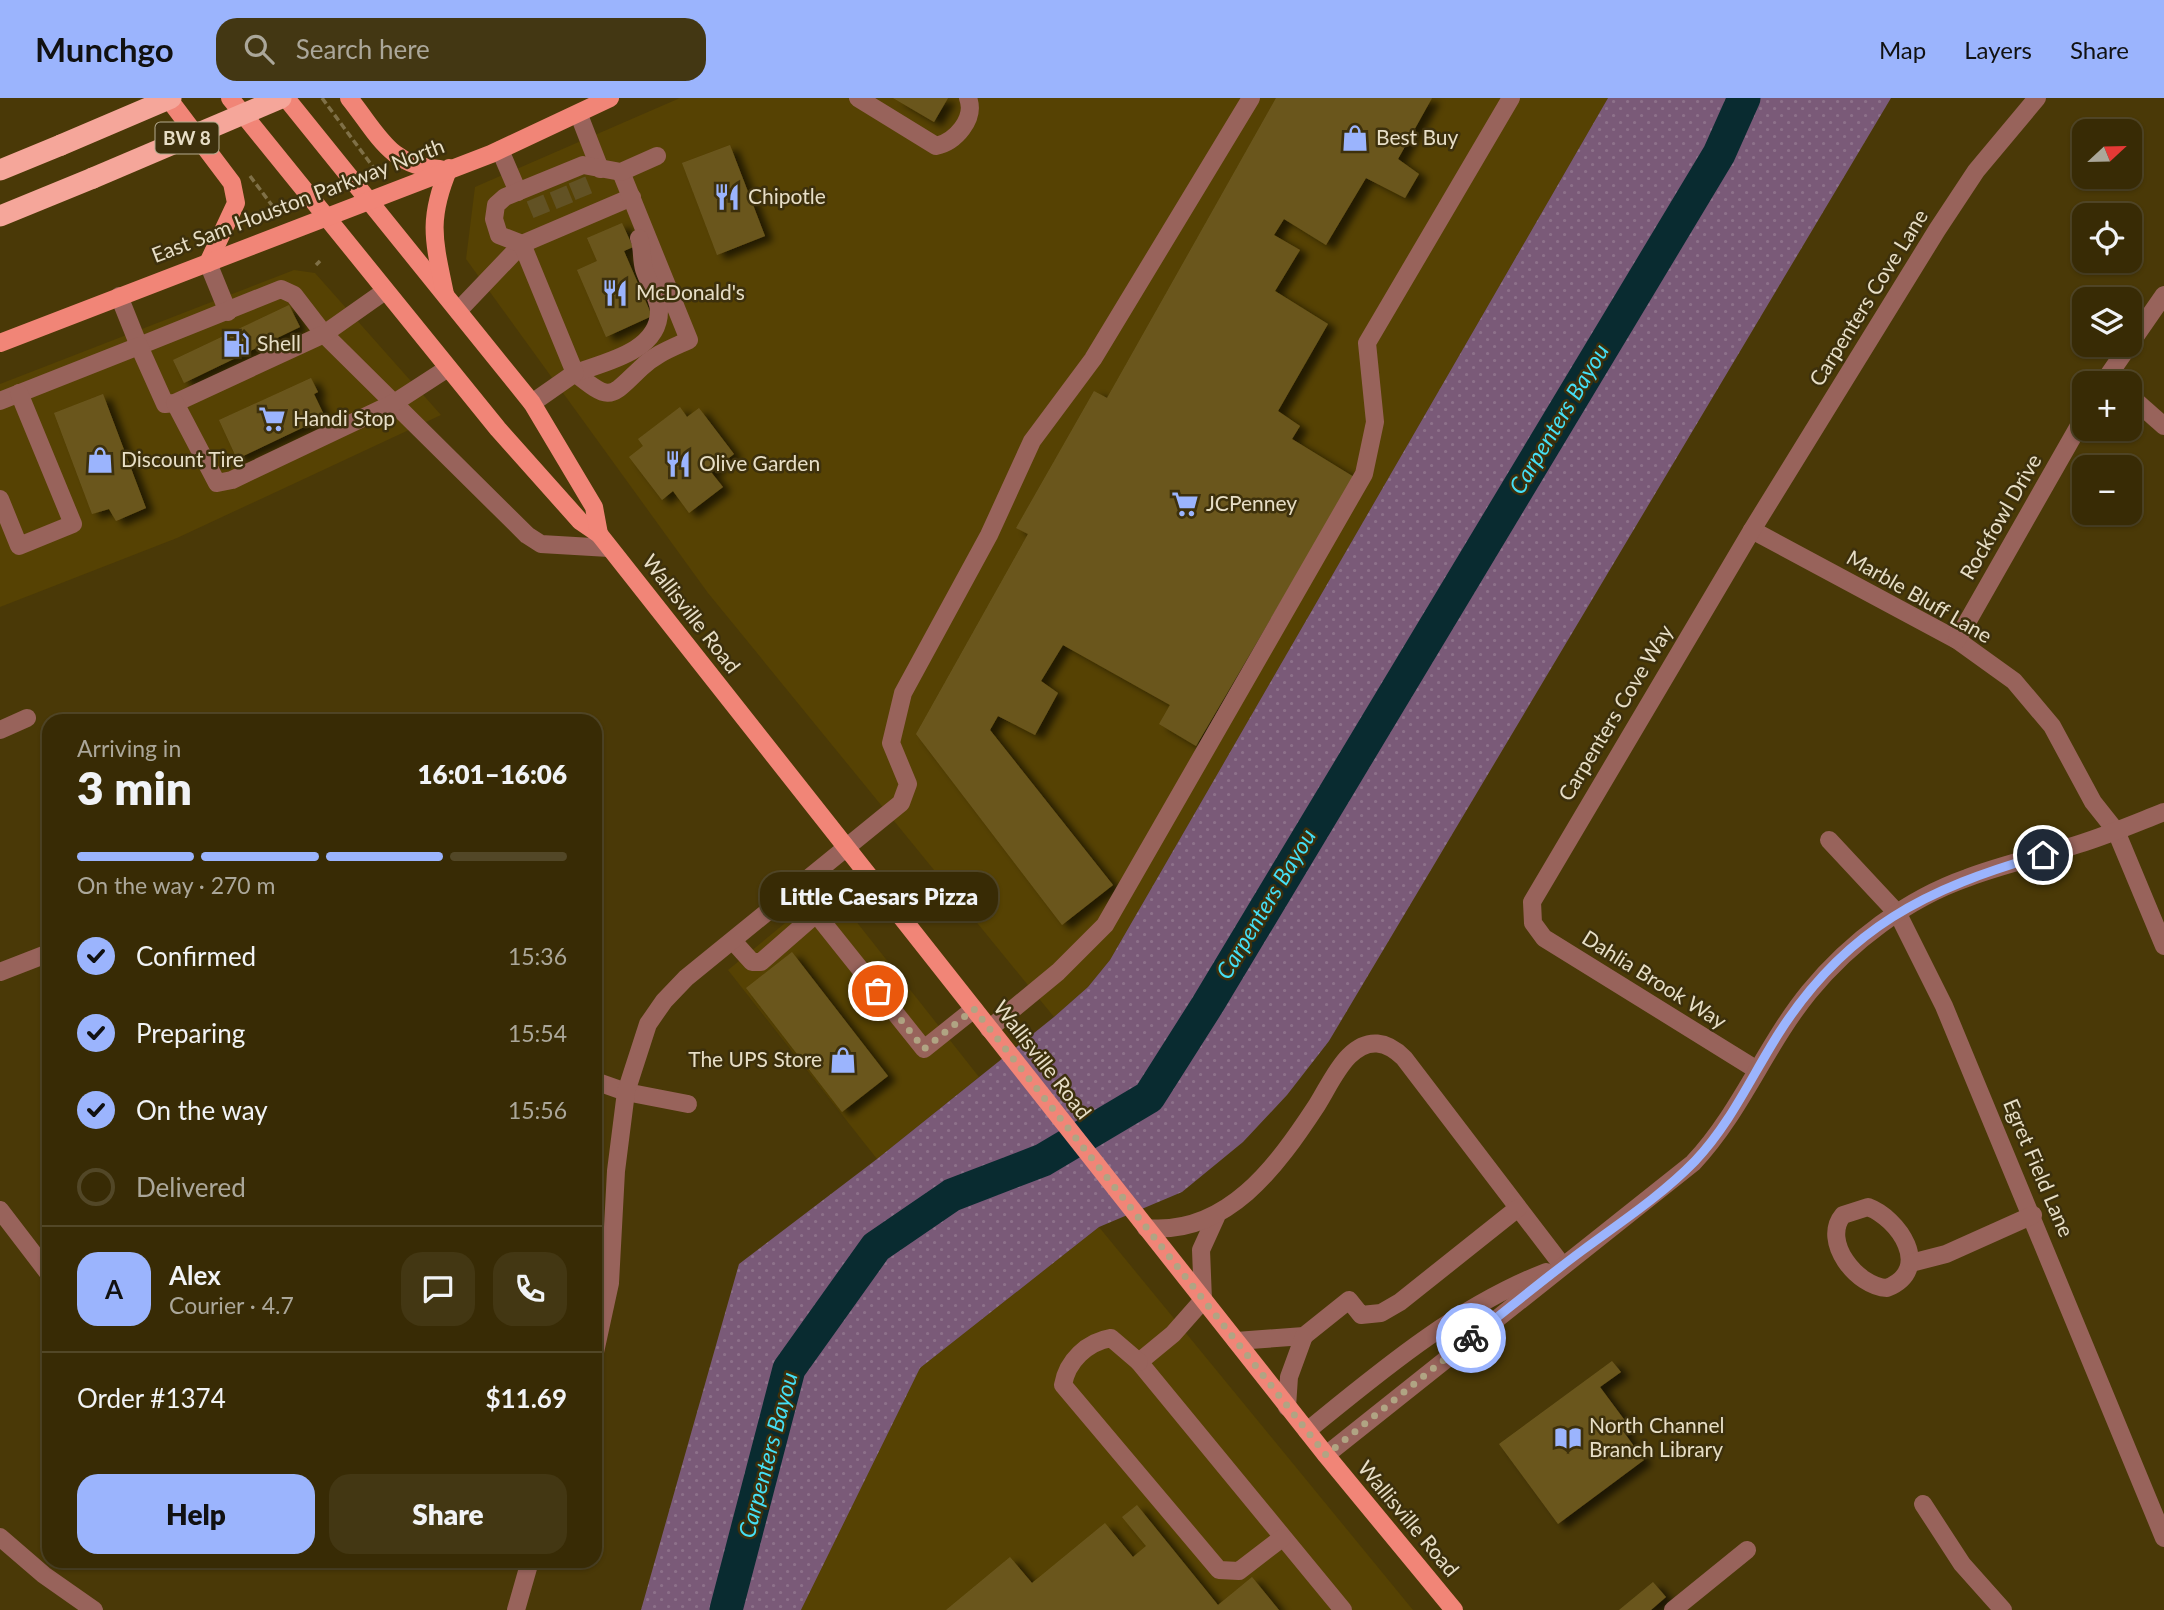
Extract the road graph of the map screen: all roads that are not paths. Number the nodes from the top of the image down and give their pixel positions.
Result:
1 (170, 98) edge
2 (230, 98) edge
3 (283, 98) edge
4 (349, 98) edge
5 (610, 98) edge
6 (858, 98) edge
7 (968, 98) edge
8 (1251, 98) edge
9 (1511, 98) edge
10 (2037, 98) edge
11 (579, 115) junction
12 (500, 150) junction
13 (657, 156) dead end
14 (447, 169) junction
15 (600, 169) junction
16 (0, 170) edge
17 (621, 172) junction
18 (528, 192) junction
19 (584, 197) tunnel mouth
20 (632, 197) junction
21 (562, 199) junction
22 (368, 202) junction
23 (592, 214) junction
24 (542, 215) tunnel mouth
25 (0, 216) edge
26 (326, 219) junction
27 (641, 220) junction
28 (550, 233) junction
29 (522, 244) junction
30 (208, 263) junction
31 (385, 291) junction
32 (119, 296) junction
33 (445, 296) junction
34 (2164, 296) edge
35 (228, 312) junction
36 (458, 312) junction
37 (324, 334) junction
38 (0, 343) edge
39 (139, 346) junction
40 (448, 368) junction
41 (2113, 371) edge
42 (575, 373) junction
43 (19, 393) junction
44 (0, 401) edge
45 (175, 403) junction
46 (394, 403) junction
47 (532, 403) junction
48 (2142, 407) edge
49 (2164, 426) edge
50 (2072, 438) edge
51 (0, 499) edge
52 (1752, 530) junction
53 (604, 541) junction
54 (1957, 640) junction
55 (27, 718) dead end
56 (0, 730) edge
57 (2164, 812) edge
58 (2116, 831) junction
59 (1829, 840) dead end
60 (846, 848) junction
61 (797, 890) junction
62 (816, 914) junction
63 (1898, 914) junction
64 (1533, 923) joint
65 (733, 941) junction
66 (2164, 946) edge
67 (42, 956) edge
68 (0, 972) edge
69 (974, 1009) junction
70 (989, 1029) junction
71 (1757, 1070) junction
72 (602, 1083) edge
73 (626, 1092) junction
74 (688, 1104) dead end
75 (1518, 1208) junction
76 (0, 1210) edge
77 (2033, 1215) junction
78 (1216, 1217) junction
79 (1146, 1228) junction
80 (1911, 1263) junction
81 (42, 1265) edge
82 (1562, 1265) junction
83 (1203, 1300) junction
84 (602, 1308) edge
85 (1304, 1336) junction
86 (1236, 1341) junction
87 (1139, 1362) junction
88 (1287, 1406) junction
89 (1307, 1431) junction
90 (1326, 1455) junction
91 (1923, 1504) dead end
92 (0, 1537) edge
93 (1282, 1538) junction
94 (2164, 1538) edge
95 (1747, 1550) dead end
96 (528, 1568) edge
97 (94, 1610) edge
98 (516, 1610) edge
99 (1343, 1610) edge
100 (1454, 1610) edge
101 (1674, 1610) edge
102 (2003, 1610) edge

1 - 16 highway, BW 8, bridge
1 - 30 main road
2 - 26 main road, Wallisville Road
3 - 22 main road, Wallisville Road
3 - 25 highway, BW 8, bridge
4 - 14 main road
5 - 11 main road, East Sam Houston Parkway North
6 - 7 street
8 - 60 street
9 - 70 street
10 - 52 street, Carpenters Cove Lane
11 - 12 main road, East Sam Houston Parkway North
11 - 15 street
12 - 14 main road, East Sam Houston Parkway North
12 - 18 street
13 - 17 street
14 - 22 main road, East Sam Houston Parkway North
14 - 33 main road
15 - 17 street
15 - 21 street
17 - 20 street
18 - 21 street
18 - 29 street
19 - 23 street
20 - 23 street
20 - 27 street
21 - 23 street
21 - 28 street
22 - 26 main road, East Sam Houston Parkway North
22 - 33 main road, Wallisville Road
24 - 28 street
26 - 30 main road, East Sam Houston Parkway North
26 - 31 main road, Wallisville Road
27 - 42 street
27 - 42 street
28 - 29 street
29 - 36 street
29 - 42 street
30 - 32 main road, East Sam Houston Parkway North
30 - 35 street
31 - 37 street
31 - 40 main road, Wallisville Road
32 - 38 main road, East Sam Houston Parkway North
32 - 39 street
33 - 36 main road, Wallisville Road
34 - 41 street
35 - 37 street
35 - 39 street
36 - 47 main road, Wallisville Road
37 - 45 street
37 - 46 street
39 - 43 street
39 - 45 street
40 - 46 street
40 - 53 main road, Wallisville Road
42 - 47 street
43 - 44 street
43 - 51 street
45 - 46 street
46 - 53 street
47 - 53 main road, Wallisville Road
48 - 49 street
50 - 54 street, Rockfowl Drive
52 - 54 street, Marble Bluff Lane
52 - 64 street, Carpenters Cove Way
53 - 60 main road, Wallisville Road
54 - 58 street, Marble Bluff Lane
55 - 56 street
57 - 58 street
58 - 63 street
58 - 66 street, Marble Bluff Lane
59 - 63 street, Egret Field Lane
60 - 61 street
60 - 69 main road, Wallisville Road
61 - 62 street
61 - 65 street
62 - 65 street
62 - 69 street
63 - 71 street
63 - 77 street, Egret Field Lane
64 - 71 street, Dahlia Brook Way
65 - 73 street
67 - 68 street
69 - 70 main road, Wallisville Road
70 - 79 main road, Wallisville Road
71 - 82 street
72 - 73 street
73 - 74 street
73 - 84 street
75 - 78 street
75 - 82 street
75 - 85 street
76 - 81 street
77 - 80 street
77 - 94 street, Egret Field Lane
78 - 79 street
78 - 83 street
79 - 83 main road, Wallisville Road
80 - 80 street
82 - 89 street
82 - 90 street
83 - 86 main road, Wallisville Road
83 - 87 street
85 - 86 street
85 - 88 street
86 - 88 main road, Wallisville Road
87 - 93 street
87 - 93 street
88 - 89 main road, Wallisville Road
89 - 90 main road, Wallisville Road
90 - 100 main road, Wallisville Road
91 - 102 street
92 - 97 street
93 - 99 street
95 - 101 street
96 - 98 street

